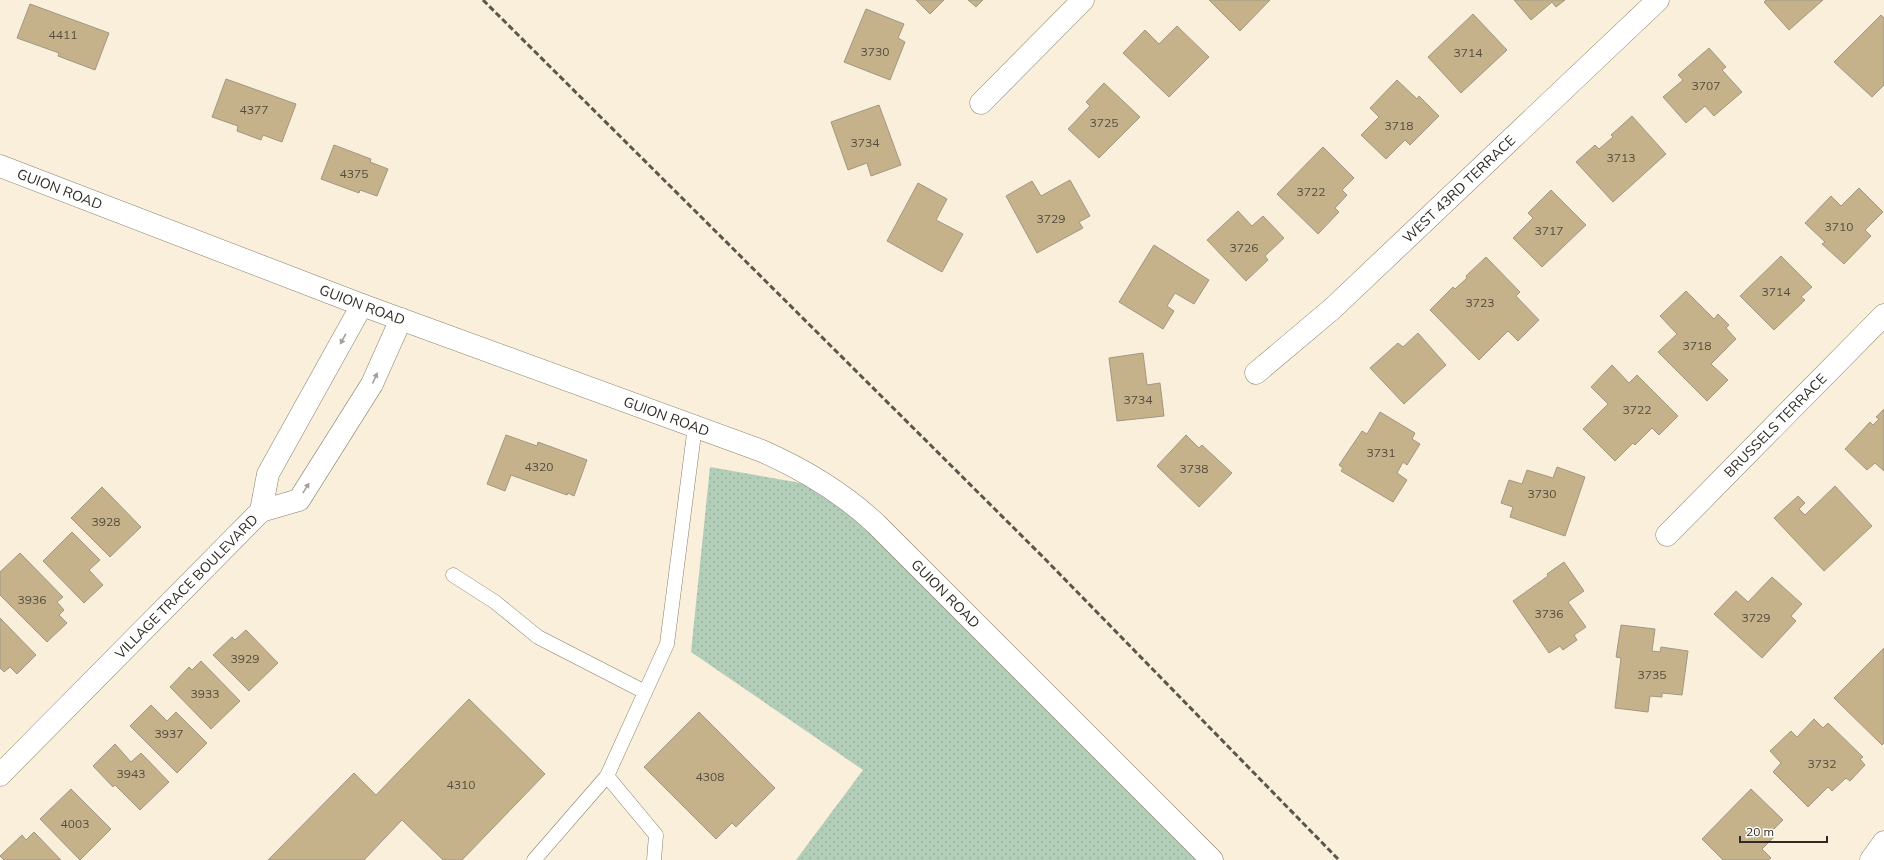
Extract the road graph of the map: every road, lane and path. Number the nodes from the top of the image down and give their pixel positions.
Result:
1 (1083, 0) edge
2 (1658, 0) edge
3 (981, 103) dead end
4 (0, 166) edge
5 (362, 305) junction
6 (1884, 315) edge
7 (400, 319) junction
8 (1256, 373) dead end
9 (695, 426) junction
10 (261, 511) junction
11 (1667, 536) dead end
12 (453, 575) dead end
13 (645, 692) junction
14 (0, 775) edge
15 (607, 776) junction
16 (1884, 842) edge
17 (534, 860) edge
18 (654, 860) edge
19 (1212, 860) edge
20 (1871, 860) edge

1 - 3 street
2 - 8 street, WEST 43RD TERRACE
4 - 5 street, GUION ROAD
5 - 7 street, GUION ROAD
5 -> 10 street, VILLAGE TRACE BOULEVARD
6 - 11 street, BRUSSELS TERRACE
7 - 9 street, GUION ROAD
10 -> 7 street
9 - 13 lane
9 - 19 street, GUION ROAD
10 - 14 street, VILLAGE TRACE BOULEVARD
12 - 13 lane
13 - 15 lane
15 - 17 lane
15 - 18 lane
16 - 20 street

